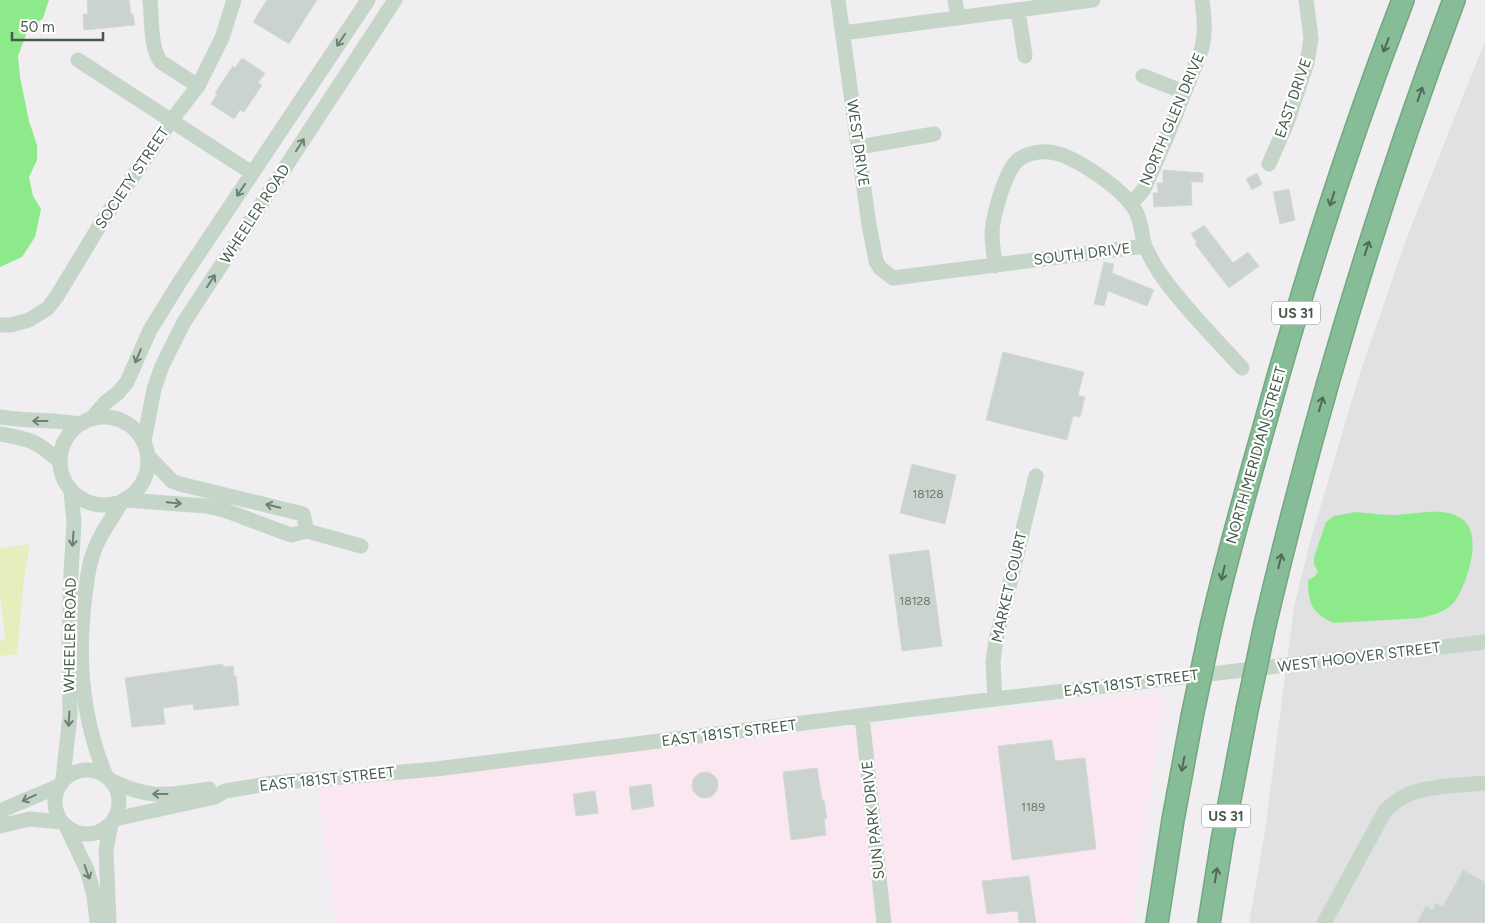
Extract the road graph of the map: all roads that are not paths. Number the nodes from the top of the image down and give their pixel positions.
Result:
1 (150, 0) edge
2 (234, 0) edge
3 (368, 0) edge
4 (395, 0) edge
5 (838, 0) edge
6 (955, 0) edge
7 (1202, 0) edge
8 (1306, 0) edge
9 (1403, 0) edge
10 (1454, 0) edge
11 (1083, 1) edge
12 (1018, 10) junction
13 (958, 18) junction
14 (843, 33) junction
15 (1024, 56) dead end
16 (78, 60) dead end
17 (1143, 76) dead end
18 (198, 86) junction
19 (1184, 92) junction
20 (170, 121) junction
21 (934, 134) dead end
22 (859, 146) junction
23 (1269, 164) dead end
24 (252, 173) junction
25 (1131, 204) junction
26 (1145, 246) junction
27 (995, 266) junction
28 (893, 278) joint
29 (0, 325) edge
30 (1242, 368) dead end
31 (0, 417) edge
32 (86, 421) junction
33 (0, 434) edge
34 (144, 441) junction
35 (148, 456) junction
36 (60, 462) junction
37 (1036, 476) dead end
38 (71, 491) junction
39 (124, 501) junction
40 (307, 531) junction
41 (361, 546) dead end
42 (1485, 642) edge
43 (1232, 672) joint
44 (995, 699) junction
45 (862, 716) junction
46 (109, 778) junction
47 (61, 782) junction
48 (1485, 783) edge
49 (225, 791) junction
50 (0, 812) edge
51 (113, 822) junction
52 (64, 825) junction
53 (0, 826) edge
54 (97, 923) edge
55 (109, 923) edge
56 (884, 923) edge
57 (1157, 923) edge
58 (1209, 923) edge
59 (1324, 923) edge

1 - 18 street
2 - 18 street, SOCIETY STREET
3 -> 24 street, WHEELER ROAD
34 -> 4 street, WHEELER ROAD
5 - 14 street, WEST DRIVE
6 - 13 street
7 - 19 street, NORTH GLEN DRIVE
8 - 23 street, EAST DRIVE
9 -> 57 highway, NORTH MERIDIAN STREET / US 31, bridge
58 -> 10 highway, US 31, bridge
11 - 12 street
12 - 13 street
12 - 15 street
13 - 14 street
14 - 22 street, WEST DRIVE
16 - 20 street
17 - 19 street
18 - 20 street, SOCIETY STREET
19 - 25 street, NORTH GLEN DRIVE
20 - 24 street
20 - 29 street, SOCIETY STREET
21 - 22 street
22 - 28 street, WEST DRIVE
24 -> 32 street, WHEELER ROAD
25 - 26 street
25 - 27 street
26 - 27 street, SOUTH DRIVE
26 - 30 street, SOUTH DRIVE
27 - 28 street, SOUTH DRIVE
32 -> 31 street
32 - 34 street
32 - 36 street
33 - 36 street
34 - 35 street
35 - 39 street
40 -> 35 street
36 - 38 street
37 - 44 street, MARKET COURT
38 - 39 street
38 -> 47 street, WHEELER ROAD
39 -> 40 street
39 - 46 street, WHEELER ROAD
40 - 41 street
42 - 43 street, WEST HOOVER STREET
43 - 44 street, EAST 181ST STREET
44 - 45 street, EAST 181ST STREET
45 - 49 street, EAST 181ST STREET
45 - 56 street, SUN PARK DRIVE
46 - 47 street
49 -> 46 street, EAST 181ST STREET
46 - 51 street
47 -> 50 street
47 - 52 street
48 - 59 street
49 - 51 street, EAST 181ST STREET
51 - 52 street
51 - 55 street
52 - 53 street
52 -> 54 street

